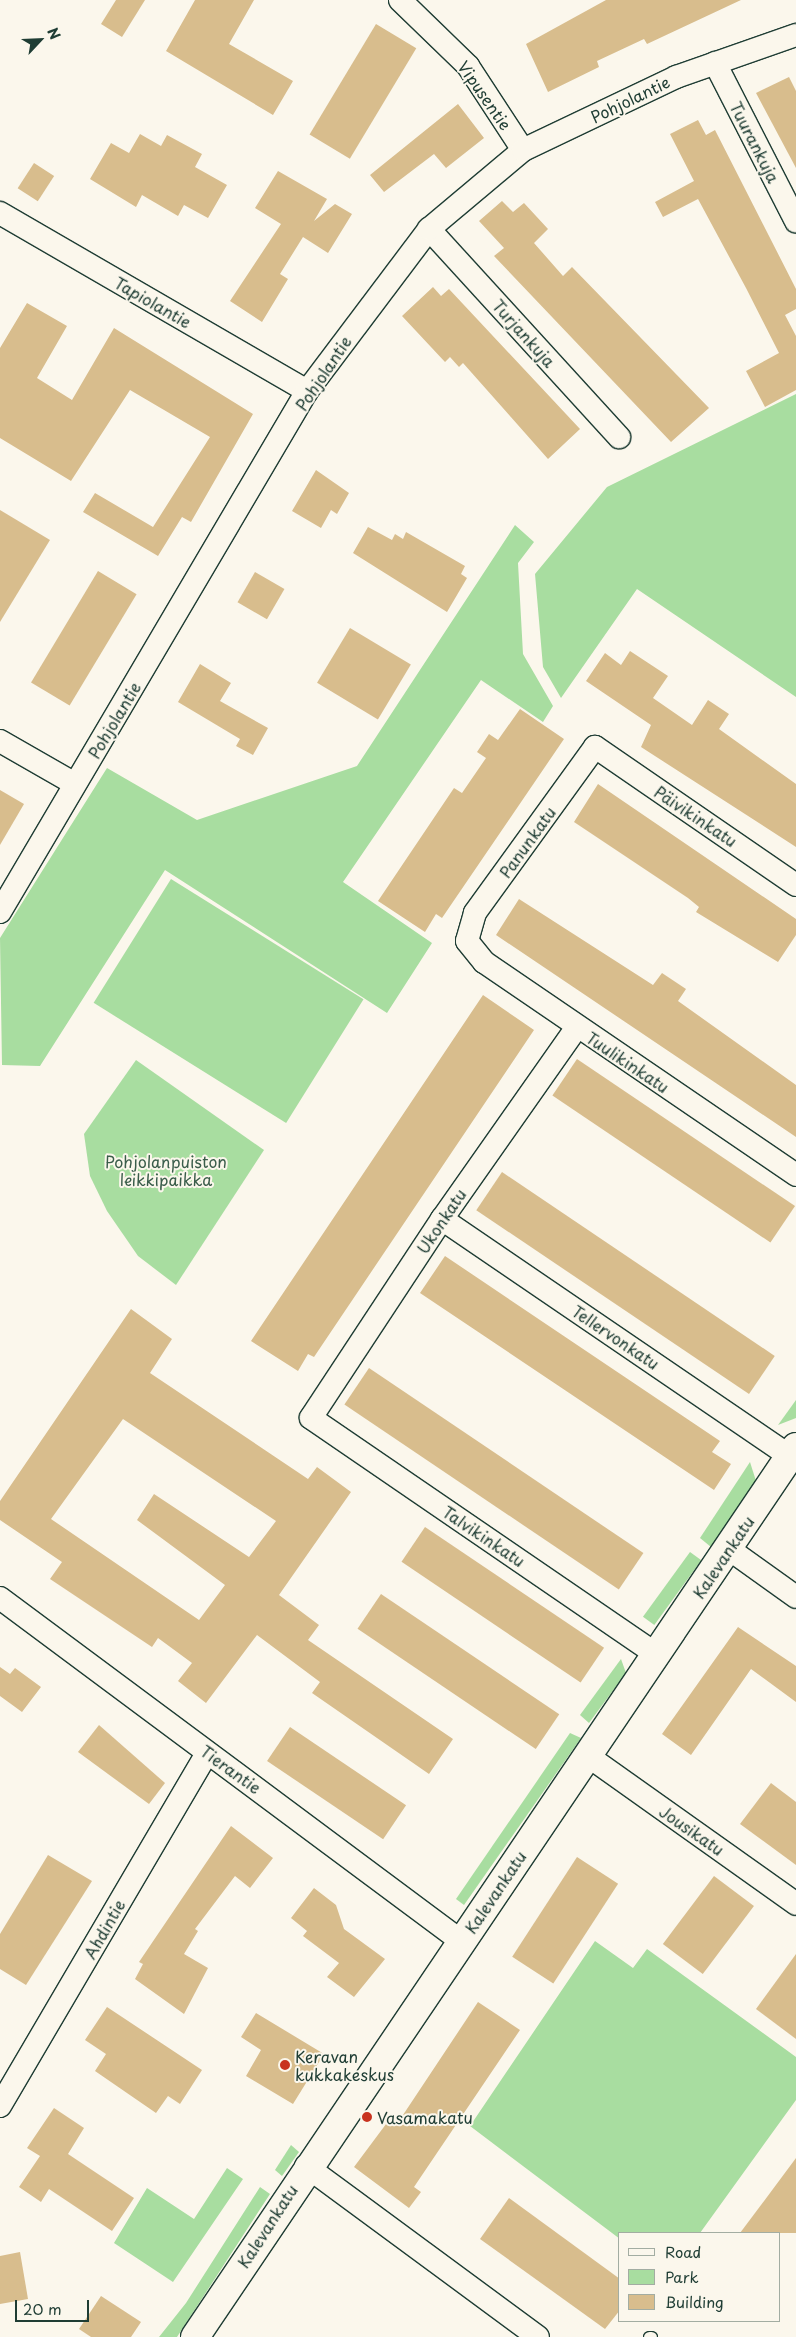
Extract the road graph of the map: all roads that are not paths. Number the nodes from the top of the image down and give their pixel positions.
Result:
1 (400, 0) edge
2 (796, 35) edge
3 (715, 63) junction
4 (523, 150) junction
5 (0, 213) edge
6 (796, 222) edge
7 (429, 229) junction
8 (307, 391) junction
9 (619, 437) dead end
10 (0, 740) edge
11 (595, 747) joint
12 (75, 784) junction
13 (796, 884) edge
14 (0, 912) edge
15 (467, 941) joint
16 (577, 1027) junction
17 (796, 1175) edge
18 (442, 1219) junction
19 (311, 1418) joint
20 (793, 1451) edge
21 (729, 1549) junction
22 (796, 1597) edge
23 (0, 1598) edge
24 (657, 1655) junction
25 (207, 1753) junction
26 (588, 1756) junction
27 (796, 1904) edge
28 (461, 1941) junction
29 (0, 2106) edge
30 (306, 2166) junction
31 (195, 2337) edge
32 (538, 2337) edge

1 - 4 street, Vipusentie
2 - 3 street, Pohjolantie
3 - 4 street, Pohjolantie
3 - 6 street, Tuurankuja
4 - 7 street, Pohjolantie
5 - 8 street, Tapiolantie
7 - 8 street, Pohjolantie
7 - 9 street, Turjankuja
8 - 12 street, Pohjolantie
10 - 12 street
11 - 13 street, Päivikinkatu
11 - 15 street, Panunkatu
12 - 14 street, Pohjolantie
15 - 16 street, Tuulikinkatu
16 - 17 street, Tuulikinkatu
16 - 18 street, Ukonkatu
18 - 19 street, Ukonkatu
18 - 20 street, Tellervonkatu
19 - 24 street, Talvikinkatu
20 - 21 street, Kalevankatu
21 - 22 street
21 - 24 street, Kalevankatu
23 - 25 street, Tierantie
24 - 26 street, Kalevankatu
25 - 28 street, Tierantie
25 - 29 street, Ahdintie
26 - 27 street, Jousikatu
26 - 28 street, Kalevankatu
28 - 30 street, Kalevankatu
30 - 31 street, Kalevankatu
30 - 32 street

